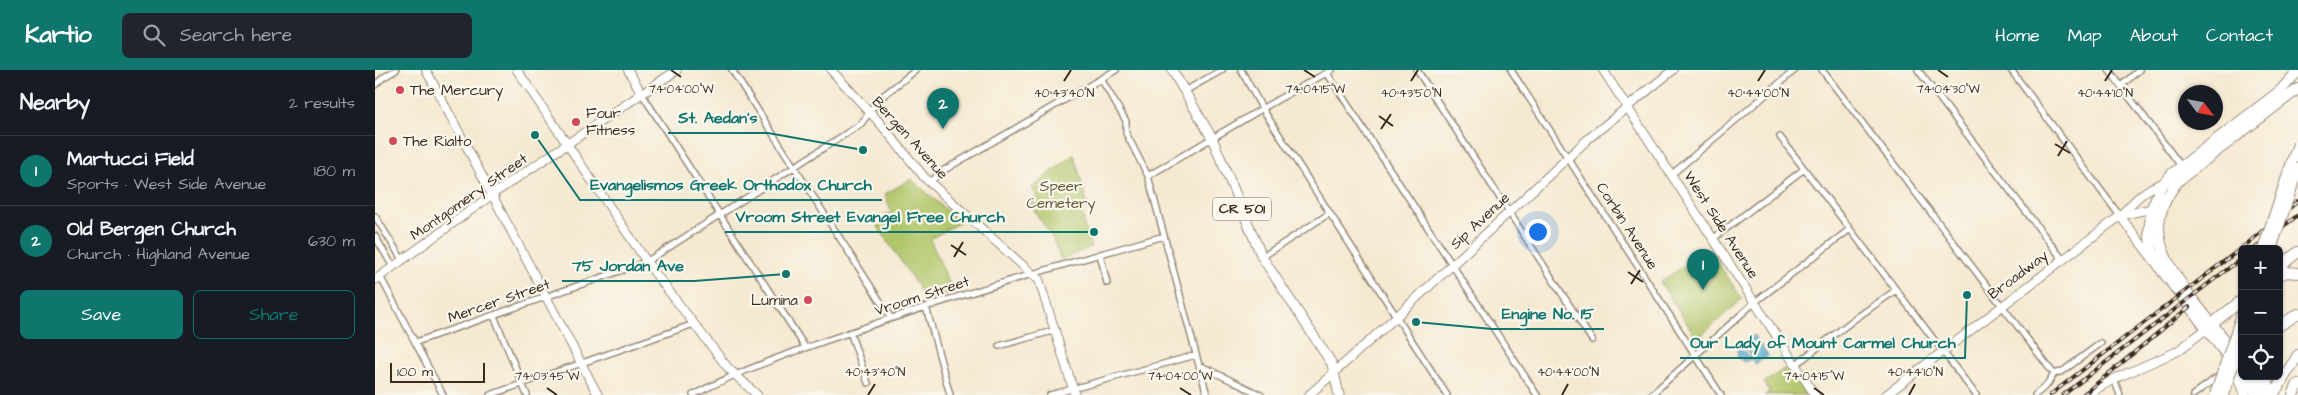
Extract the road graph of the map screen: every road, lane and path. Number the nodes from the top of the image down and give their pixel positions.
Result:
1 (396, 70) edge
2 (426, 70) edge
3 (517, 70) edge
4 (628, 70) edge
5 (677, 70) edge
6 (732, 70) edge
7 (831, 70) edge
8 (916, 70) edge
9 (1116, 70) edge
10 (1172, 70) edge
11 (1222, 70) edge
12 (1241, 70) edge
13 (1417, 70) edge
14 (1511, 70) edge
15 (1603, 70) edge
16 (1673, 70) edge
17 (1795, 70) edge
18 (1822, 70) edge
19 (1918, 70) edge
20 (2011, 70) edge
21 (2109, 70) edge
22 (2139, 70) edge
23 (1330, 71) edge
24 (2298, 71) edge
25 (1101, 79) junction
26 (375, 85) edge
27 (2121, 86) junction
28 (2298, 87) edge
29 (1185, 91) junction
30 (642, 94) junction
31 (1262, 108) junction
32 (1627, 108) junction
33 (869, 112) junction
34 (1780, 137) dead end
35 (1212, 138) junction
36 (2298, 144) edge
37 (567, 146) junction
38 (1568, 158) junction
39 (2181, 166) junction
40 (795, 168) junction
41 (1804, 168) junction
42 (2298, 169) edge
43 (1671, 174) junction
44 (1148, 176) junction
45 (930, 183) junction
46 (2163, 183) junction
47 (493, 194) junction
48 (2134, 201) junction
49 (2156, 207) junction
50 (1331, 213) junction
51 (1510, 213) junction
52 (375, 216) edge
53 (720, 216) junction
54 (2121, 216) junction
55 (1850, 229) junction
56 (375, 236) edge
57 (1164, 236) junction
58 (1713, 238) junction
59 (2264, 245) edge
60 (2272, 245) edge
61 (2298, 252) edge
62 (1100, 254) junction
63 (1262, 257) junction
64 (403, 260) junction
65 (2063, 260) junction
66 (646, 262) junction
67 (1452, 265) junction
68 (2158, 265) junction
69 (2283, 265) edge
70 (393, 267) junction
71 (2298, 272) edge
72 (1034, 273) junction
73 (2283, 274) edge
74 (378, 278) edge
75 (1107, 282) dead end
76 (1896, 290) junction
77 (547, 298) junction
78 (1755, 302) junction
79 (2238, 303) edge
80 (2003, 306) junction
81 (926, 307) junction
82 (2298, 314) edge
83 (494, 316) junction
84 (1396, 317) junction
85 (891, 318) junction
86 (2283, 323) edge
87 (693, 324) junction
88 (2238, 326) edge
89 (2209, 327) junction
90 (1056, 330) junction
91 (851, 332) junction
92 (1592, 340) dead end
93 (416, 342) junction
94 (2101, 343) dead end
95 (999, 346) dead end
96 (805, 347) junction
97 (2238, 351) edge
98 (1943, 352) junction
99 (1695, 354) junction
100 (1196, 355) junction
101 (2298, 355) edge
102 (582, 363) junction
103 (1199, 365) junction
104 (1795, 365) junction
105 (2238, 366) edge
106 (1334, 373) junction
107 (735, 374) junction
108 (2054, 374) junction
109 (2216, 378) dead end
110 (2114, 379) junction
111 (2243, 380) edge
112 (2248, 380) edge
113 (2258, 380) edge
114 (2266, 380) edge
115 (523, 383) junction
116 (867, 383) dead end
117 (1074, 392) edge
118 (443, 395) edge
119 (490, 395) edge
120 (527, 395) edge
121 (598, 395) edge
122 (693, 395) edge
123 (757, 395) edge
124 (950, 395) edge
125 (1050, 395) edge
126 (1207, 395) edge
127 (1261, 395) edge
128 (1309, 395) edge
129 (1339, 395) edge
130 (1447, 395) edge
131 (1537, 395) edge
132 (1651, 395) edge
133 (1721, 395) edge
134 (1815, 395) edge
135 (1886, 395) edge
136 (1976, 395) edge
137 (2035, 395) edge
138 (2086, 395) edge
139 (2120, 395) edge
140 (2193, 395) edge
141 (2215, 395) edge
142 (2223, 395) edge
143 (2245, 395) edge
144 (2258, 395) edge
145 (2272, 395) edge

1 - 26 street
2 - 47 street
3 - 37 street
4 - 30 street
5 - 30 street, Montgomery Street
6 - 40 street
7 - 33 street, Bergen Avenue
8 - 33 street, Mercer Street
9 - 25 street
10 - 29 main road, CR 501
11 - 29 street
12 - 31 street
13 - 51 street
14 - 38 street, Corbin Avenue
15 - 32 street, West Side Avenue
16 - 32 street, Sip Avenue
17 - 43 street
18 - 80 street
19 - 65 street
20 - 54 street
21 - 27 street
22 - 27 street
23 - 31 street
23 - 67 street
24 - 39 highway
25 - 44 street
25 - 45 street
27 - 39 street
28 - 49 highway
29 - 35 main road, CR 501
30 - 37 street, Montgomery Street
30 - 53 street
31 - 35 street
31 - 50 street
32 - 38 street, Sip Avenue
32 - 43 street, West Side Avenue
33 - 40 street, Mercer Street
33 - 45 street, Bergen Avenue
34 - 41 street
35 - 44 street
35 - 63 main road, CR 501
36 - 59 highway, bridge
37 - 47 street, Montgomery Street
37 - 66 street
38 - 51 street, Sip Avenue
38 - 99 street, Corbin Avenue
39 - 46 highway
40 - 53 street, Mercer Street
40 - 85 street
41 - 55 street
41 - 58 street
42 - 60 highway, bridge
43 - 58 street, West Side Avenue
44 - 57 street
45 - 72 street, Bergen Avenue
46 - 48 street, Broadway
46 - 49 highway
47 - 64 street, Montgomery Street
47 - 77 street
48 - 49 street
48 - 54 street, Broadway
49 - 54 street, Broadway
49 - 68 highway
49 - 89 highway
50 - 63 street
50 - 84 street
51 - 67 street, Sip Avenue
51 - 92 street
52 - 64 street
53 - 66 street, Mercer Street
53 - 96 street
54 - 65 street, Broadway
54 - 68 street
55 - 76 street
55 - 78 street
56 - 70 street
57 - 62 street, Vroom Street
57 - 100 street
58 - 78 street, West Side Avenue
61 - 69 highway
62 - 72 street, Vroom Street
62 - 75 street
63 - 106 main road, CR 501
64 - 70 street, Montgomery Street
65 - 80 street, Broadway
66 - 77 street, Mercer Street
66 - 87 street
67 - 84 street, Sip Avenue
67 - 131 street
68 - 89 highway
70 - 74 street, Montgomery Street
71 - 73 highway
72 - 81 street, Vroom Street
72 - 90 street, Bergen Avenue
74 - 93 street
76 - 98 street
76 - 104 street
77 - 83 street, Mercer Street
77 - 102 street
78 - 99 street
78 - 104 street, West Side Avenue
79 - 89 highway
80 - 98 street, Broadway
80 - 108 street
81 - 85 street, Vroom Street
81 - 124 street
82 - 86 highway
83 - 93 street, Mercer Street
83 - 115 street
84 - 106 street, Sip Avenue
84 - 130 street
85 - 91 street, Vroom Street
87 - 102 street
87 - 107 street
88 - 141 highway, bridge
89 - 105 highway
89 - 110 street
90 - 95 street
90 - 117 street, Bergen Avenue
91 - 96 street, Vroom Street
91 - 116 street
93 - 118 street
94 - 108 street
96 - 107 street, Vroom Street
97 - 142 highway, bridge
98 - 135 street, Broadway
98 - 136 street
99 - 132 street
99 - 133 street, Corbin Avenue
100 - 103 street
100 - 117 street
101 - 145 highway
102 - 115 street
102 - 121 street
103 - 126 street
103 - 127 street
104 - 134 street, West Side Avenue
106 - 128 street, Sip Avenue
106 - 129 main road, CR 501
107 - 122 street, Vroom Street
107 - 123 street
108 - 137 street
109 - 140 street
110 - 138 street
110 - 139 street
111 - 143 highway
112 - 144 highway
113 - 145 highway
114 - 145 highway
115 - 119 street
115 - 120 street
117 - 125 street

